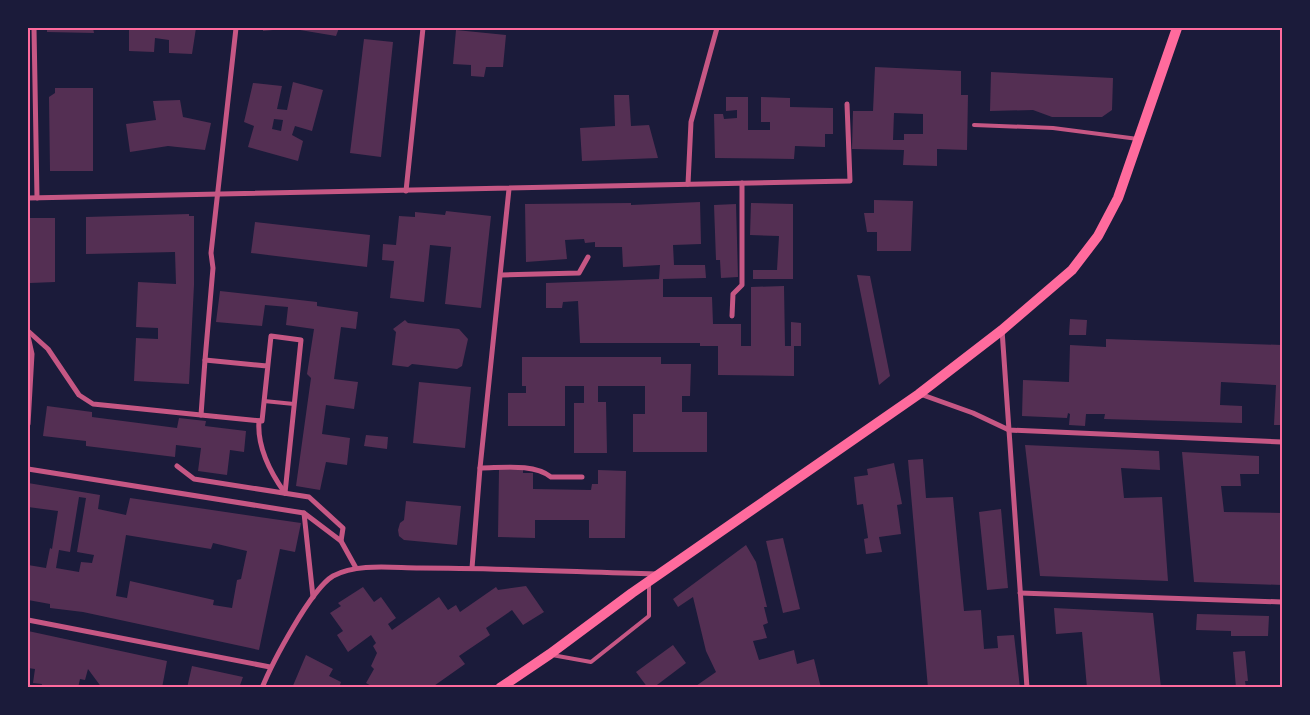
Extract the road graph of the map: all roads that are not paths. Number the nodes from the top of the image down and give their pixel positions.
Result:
1 (34, 28) edge
2 (236, 28) edge
3 (424, 28) edge
4 (717, 28) edge
5 (1177, 28) edge
6 (31, 90) edge
7 (847, 104) dead end
8 (974, 125) dead end
9 (1139, 139) junction
10 (742, 183) junction
11 (688, 184) junction
12 (509, 189) junction
13 (406, 191) junction
14 (216, 195) junction
15 (28, 198) edge
16 (37, 198) junction
17 (588, 257) dead end
18 (502, 274) junction
19 (732, 316) dead end
20 (1002, 330) junction
21 (28, 331) edge
22 (28, 336) edge
23 (205, 360) junction
24 (267, 366) junction
25 (919, 394) junction
26 (264, 400) junction
27 (294, 404) junction
28 (201, 415) junction
29 (259, 421) junction
30 (28, 424) edge
31 (1009, 430) junction
32 (1282, 442) edge
33 (177, 466) dead end
34 (480, 468) junction
35 (28, 469) edge
36 (582, 477) dead end
37 (285, 493) junction
38 (304, 513) junction
39 (341, 540) junction
40 (356, 568) junction
41 (472, 568) junction
42 (658, 574) junction
43 (649, 581) junction
44 (1020, 593) junction
45 (314, 597) junction
46 (1282, 602) edge
47 (28, 620) edge
48 (550, 654) junction
49 (270, 667) junction
50 (505, 686) edge
51 (262, 688) edge
52 (1027, 688) edge

1 - 6 street
2 - 14 street
3 - 13 street
4 - 11 street
5 - 9 main road
6 - 16 street
7 - 10 street
8 - 9 lane
9 - 20 main road
10 - 11 street
10 - 19 street
11 - 12 street
12 - 13 street
12 - 18 street
13 - 14 street
14 - 16 street
14 - 23 street
15 - 16 street
17 - 18 street
18 - 34 street
20 - 25 main road
20 - 31 street
21 - 28 street
22 - 30 street
23 - 24 street
23 - 28 street
24 - 26 street
24 - 27 street
25 - 31 street
25 - 42 main road
26 - 27 lane
26 - 29 street
27 - 37 street
28 - 29 street
29 - 37 street
31 - 32 street
31 - 44 street
33 - 37 street
34 - 36 street
34 - 41 street
35 - 38 street
37 - 39 street
38 - 39 street
38 - 45 street
39 - 40 street
40 - 41 street
40 - 45 street
41 - 42 street
42 - 43 main road
43 - 48 main road
43 - 48 lane
44 - 46 street
44 - 52 street
45 - 49 street
47 - 49 street
48 - 50 main road
49 - 51 street

